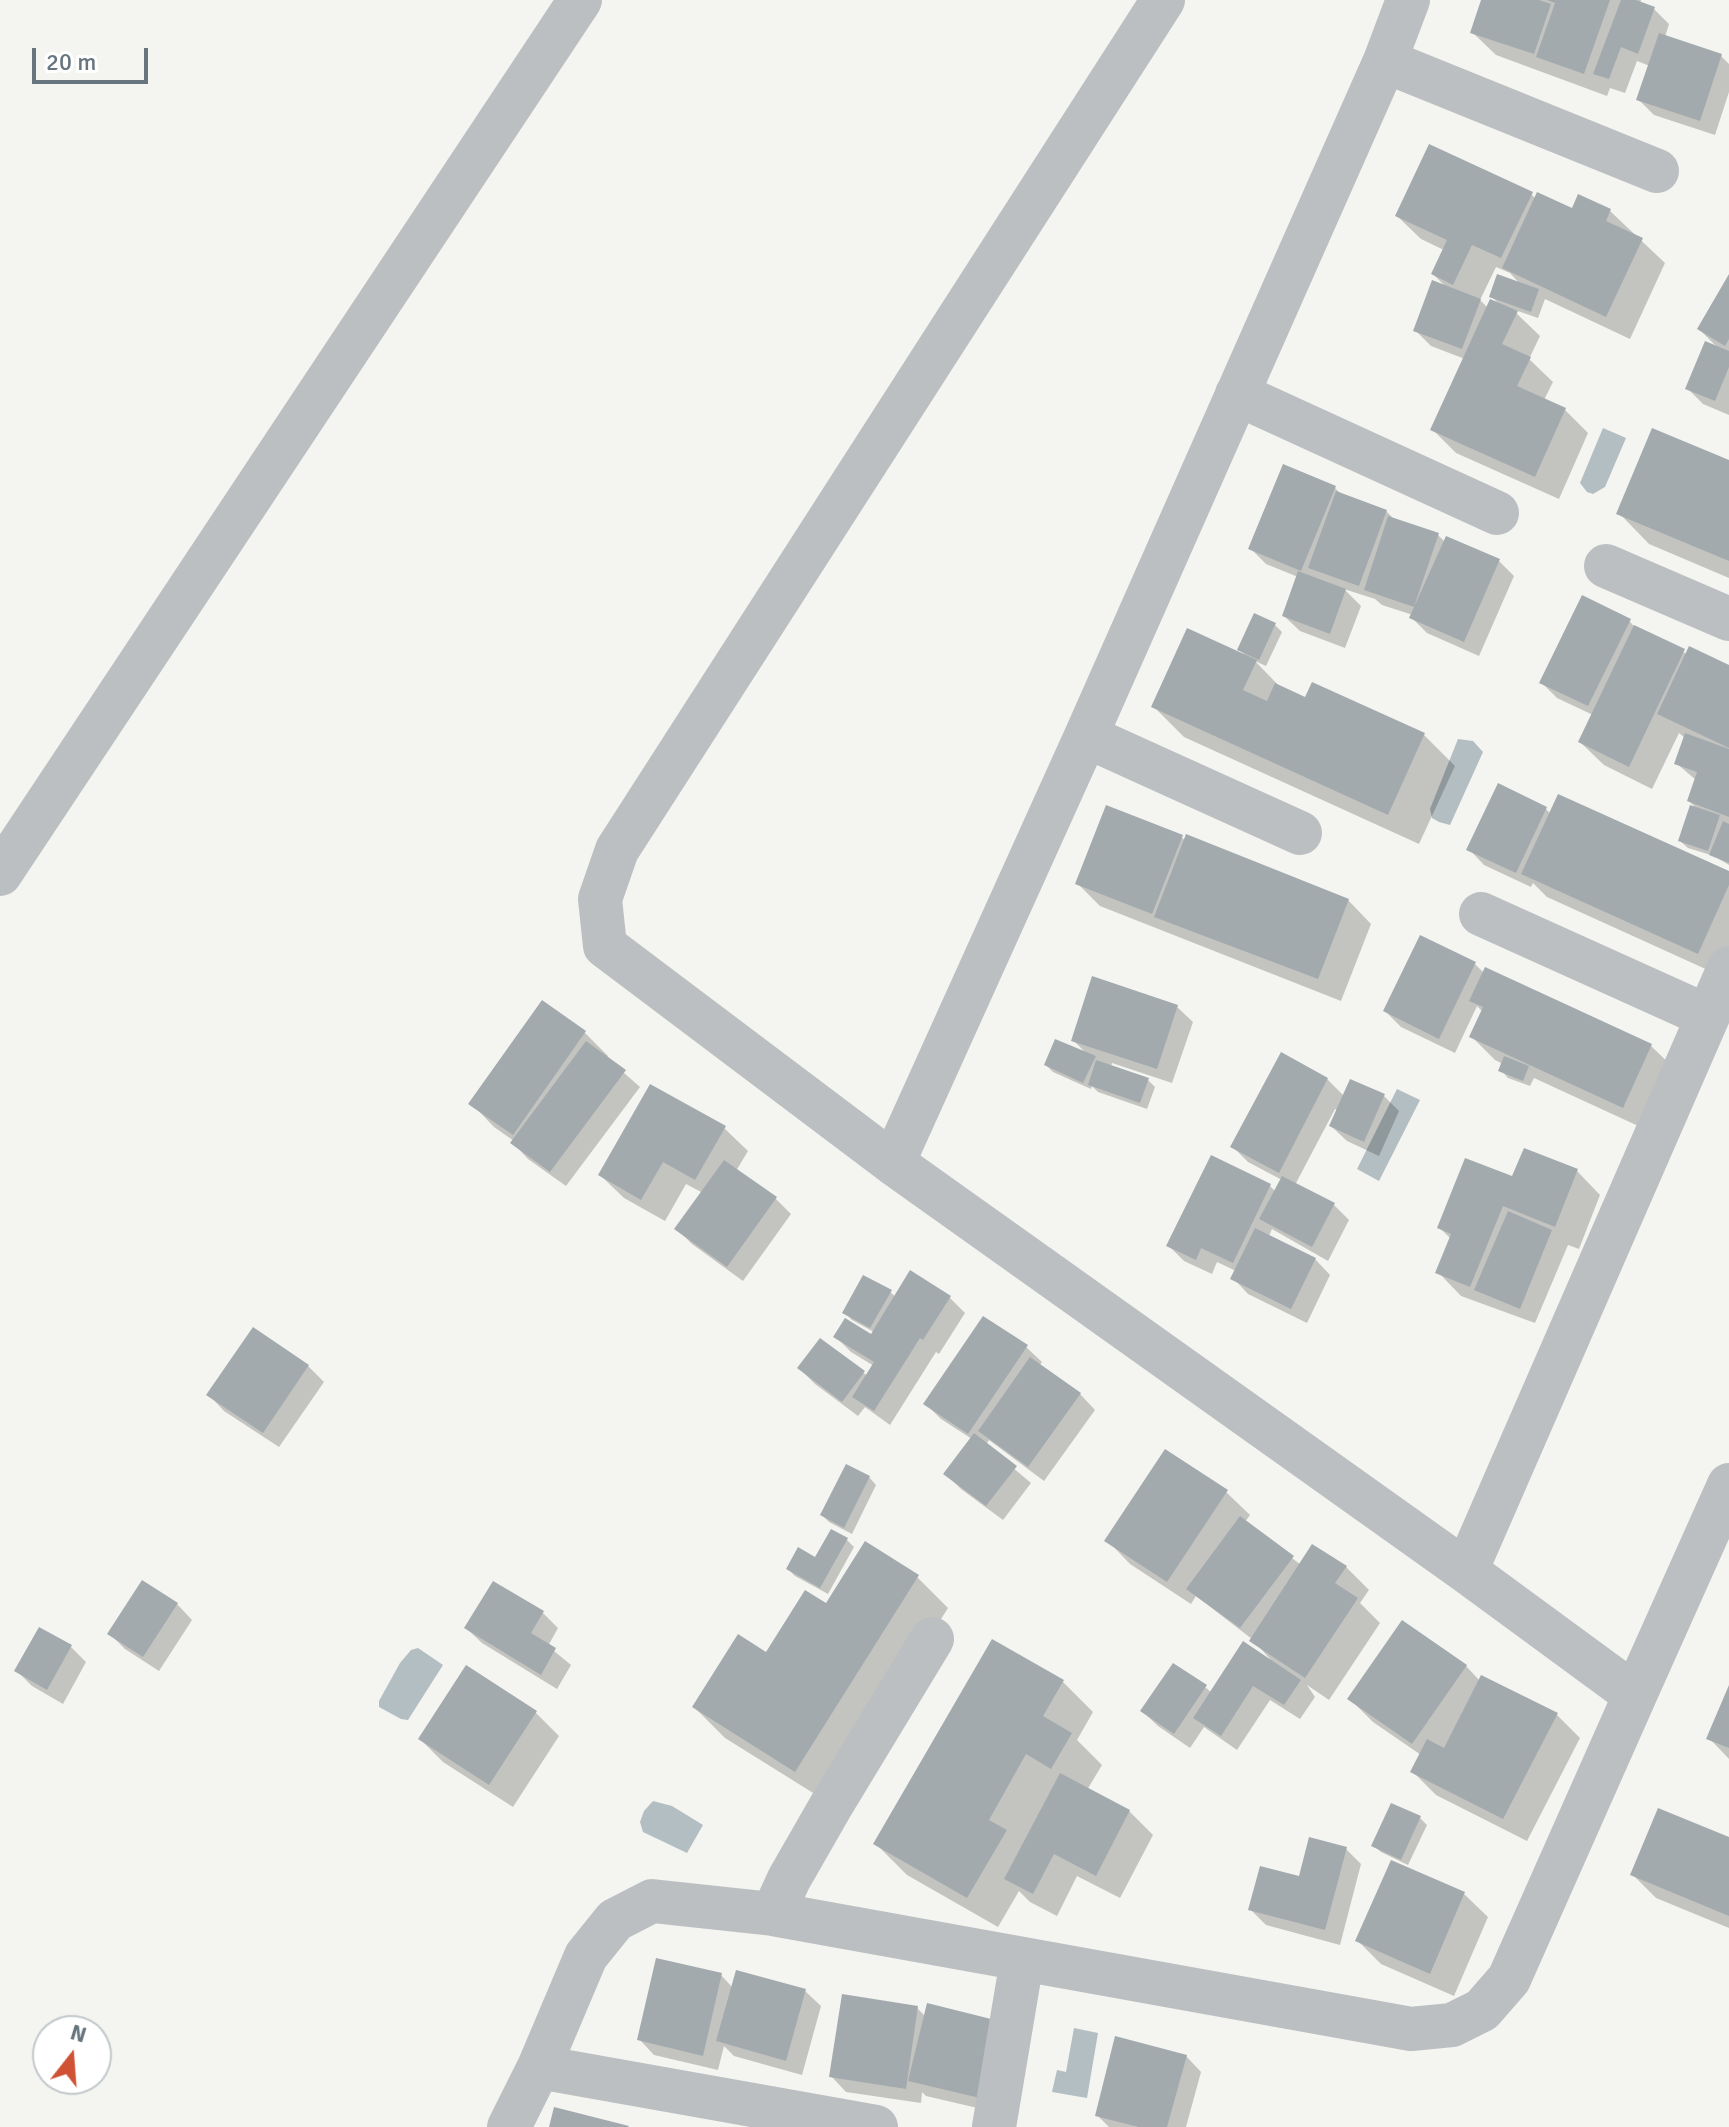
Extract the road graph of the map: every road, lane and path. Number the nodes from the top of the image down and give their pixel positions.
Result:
1 (580, 0) edge
2 (1163, 0) edge
3 (1408, 0) edge
4 (1385, 61) junction
5 (1657, 171) dead end
6 (1237, 394) junction
7 (1497, 513) dead end
8 (1606, 566) dead end
9 (1729, 619) edge
10 (1086, 736) junction
11 (1300, 833) dead end
12 (0, 874) edge
13 (1481, 914) dead end
14 (1729, 968) edge
15 (1707, 1016) junction
16 (893, 1163) junction
17 (1729, 1485) edge
18 (1466, 1571) junction
19 (932, 1639) dead end
20 (1635, 1695) junction
21 (773, 1914) junction
22 (1022, 1960) junction
23 (539, 2067) junction
24 (509, 2127) edge
25 (876, 2127) edge
26 (994, 2127) edge

1 - 12 street
2 - 16 street
3 - 4 street
4 - 5 street
4 - 6 street
6 - 7 street
6 - 10 street
8 - 9 street
10 - 11 street
10 - 16 street
13 - 15 street
14 - 15 street
15 - 18 street
16 - 18 street
17 - 20 street
18 - 20 street
19 - 21 street
20 - 22 street
21 - 22 street
21 - 23 street
22 - 26 street
23 - 24 street
23 - 25 street

